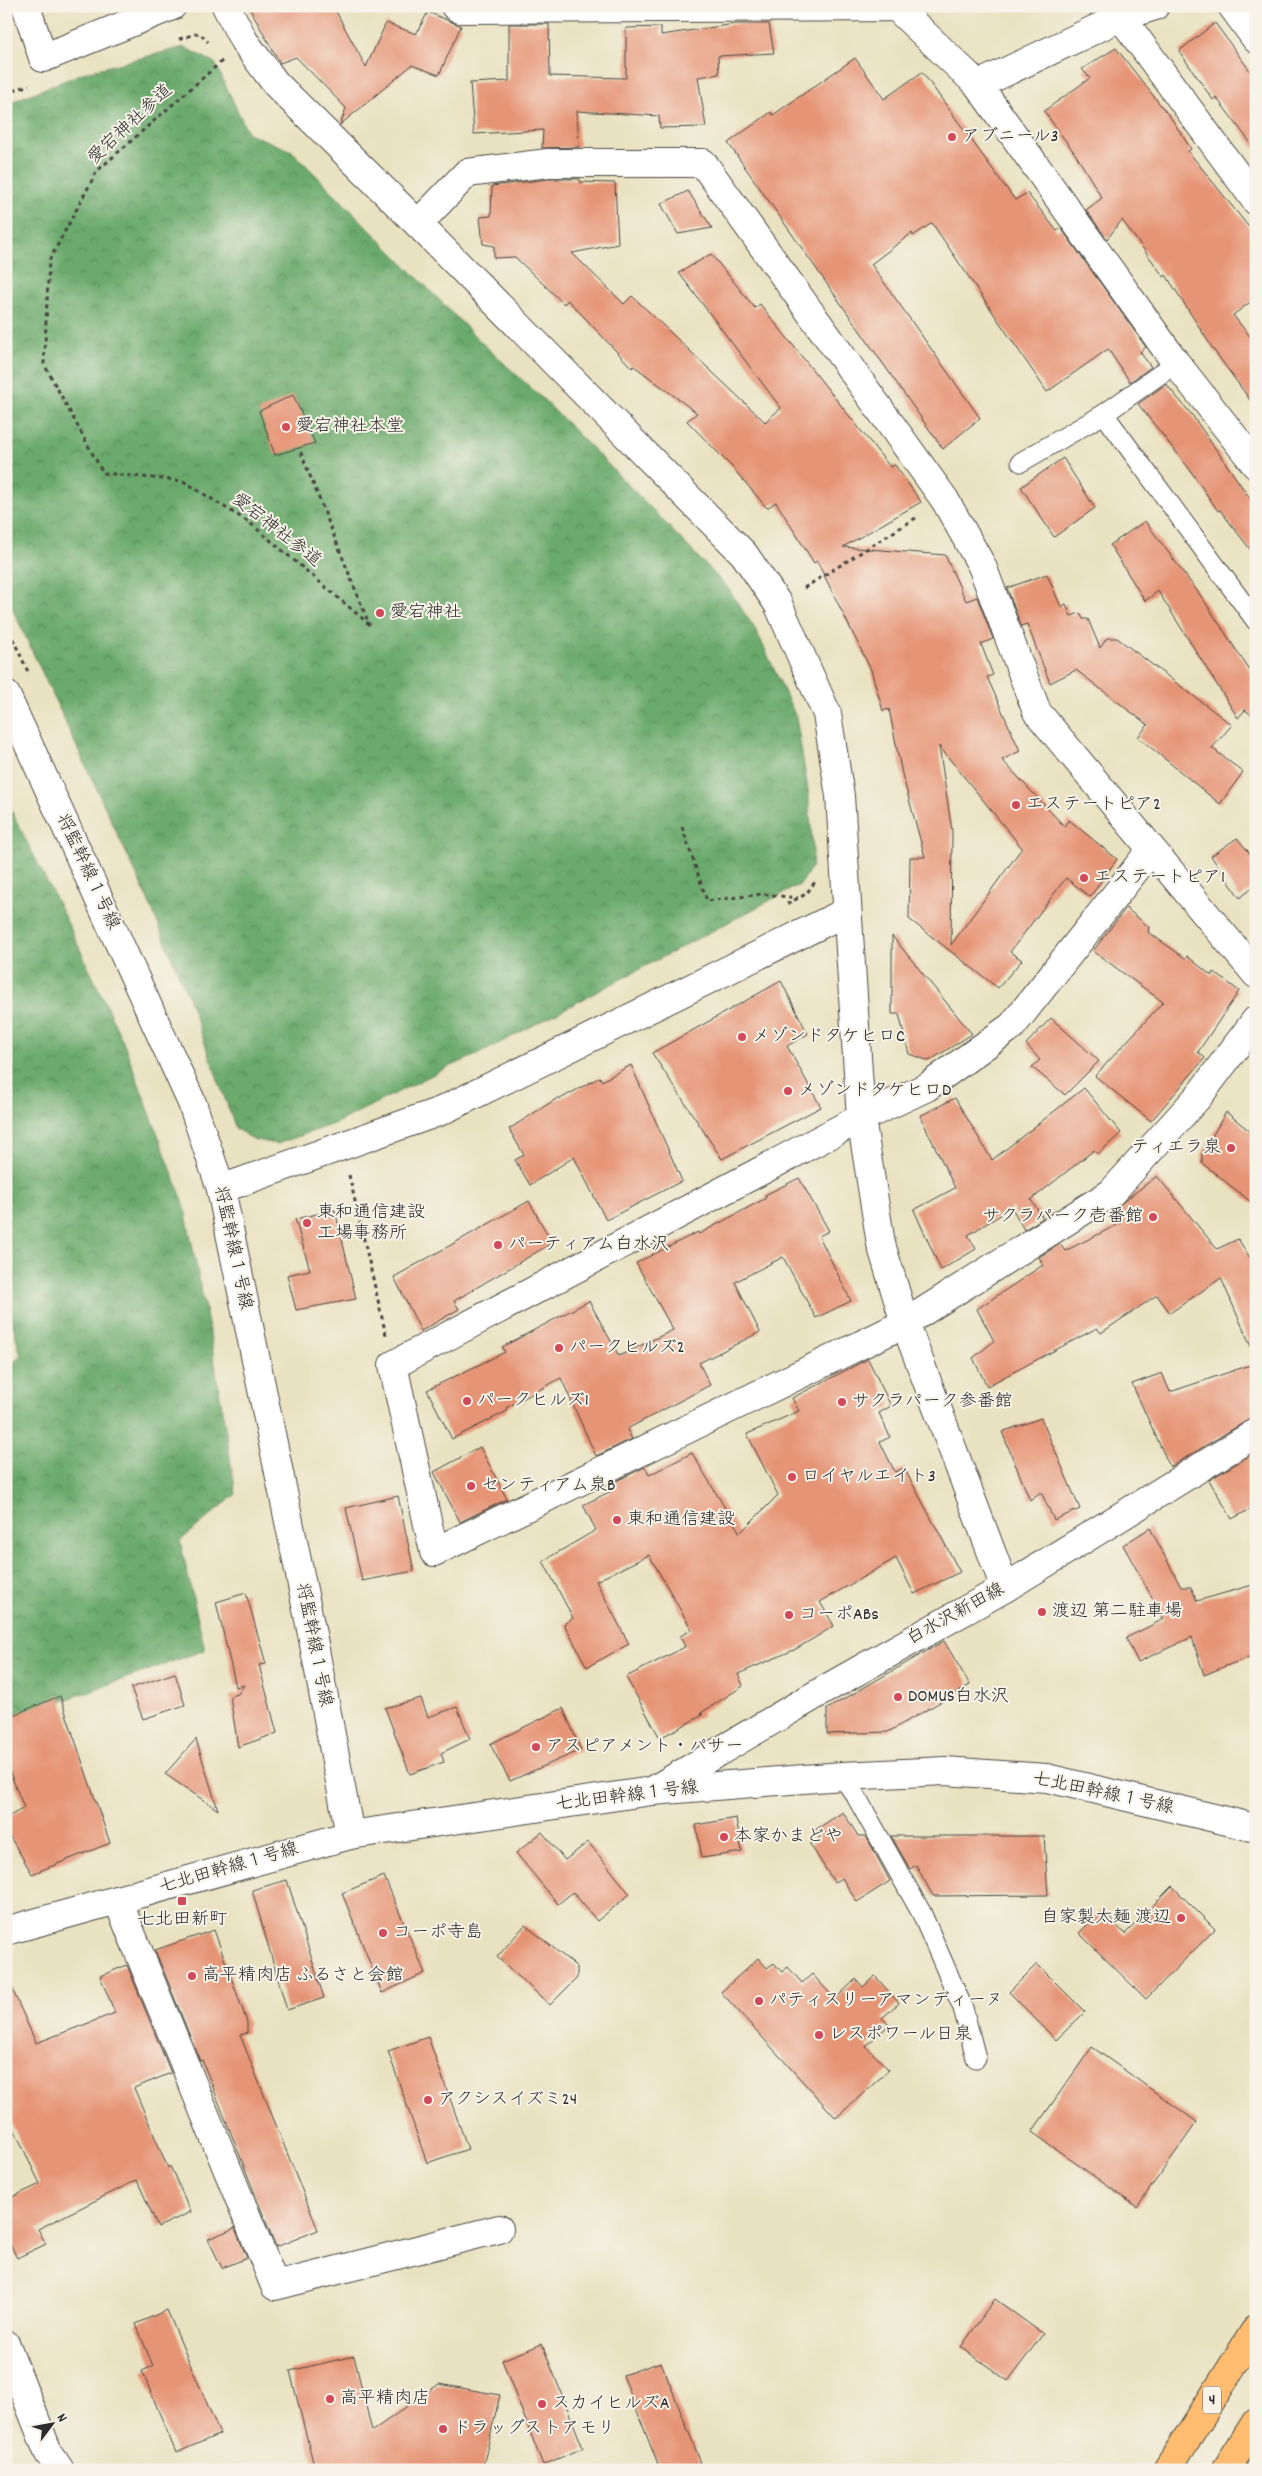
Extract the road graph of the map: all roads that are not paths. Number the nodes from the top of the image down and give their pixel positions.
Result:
1 (26, 6) edge
2 (172, 6) edge
3 (226, 6) edge
4 (455, 6) edge
5 (1155, 6) edge
6 (1232, 6) edge
7 (1121, 17) junction
8 (1256, 39) edge
9 (978, 85) junction
10 (1256, 201) edge
11 (418, 224) junction
12 (1176, 363) junction
13 (1104, 414) junction
14 (1253, 455) edge
15 (1021, 462) dead end
16 (1256, 621) edge
17 (7, 697) edge
18 (1151, 850) junction
19 (846, 912) junction
20 (1256, 974) edge
21 (1256, 1020) edge
22 (861, 1118) junction
23 (221, 1189) junction
24 (905, 1323) junction
25 (1256, 1433) edge
26 (1005, 1588) junction
27 (842, 1776) junction
28 (652, 1791) junction
29 (1256, 1828) edge
30 (350, 1835) junction
31 (118, 1901) junction
32 (6, 1931) edge
33 (976, 2058) dead end
34 (499, 2229) dead end
35 (1256, 2329) edge
36 (6, 2345) edge
37 (1256, 2422) edge
38 (60, 2470) edge
39 (1167, 2470) edge
40 (1226, 2470) edge

1 - 2 street
3 - 11 street
4 - 9 street
5 - 7 street
6 - 8 street
7 - 9 street
7 - 10 street
9 - 12 street
11 - 18 street
11 - 19 street
12 - 13 lane
12 - 14 street
13 - 15 lane
13 - 16 lane
17 - 23 street, 将監幹線１号線
18 - 20 street
18 - 22 street
19 - 22 street
19 - 23 street
21 - 24 street
22 - 24 street
22 - 24 street
23 - 30 street, 将監幹線１号線
24 - 26 street
25 - 26 street, 白水沢新田線
26 - 28 street, 白水沢新田線
27 - 28 street, 七北田幹線１号線
27 - 29 street, 七北田幹線１号線
27 - 33 lane
28 - 30 street, 七北田幹線１号線
30 - 31 street, 七北田幹線１号線
31 - 32 street, 七北田幹線１号線
31 - 34 street
35 - 39 highway, 4
36 - 38 street
37 - 40 highway

